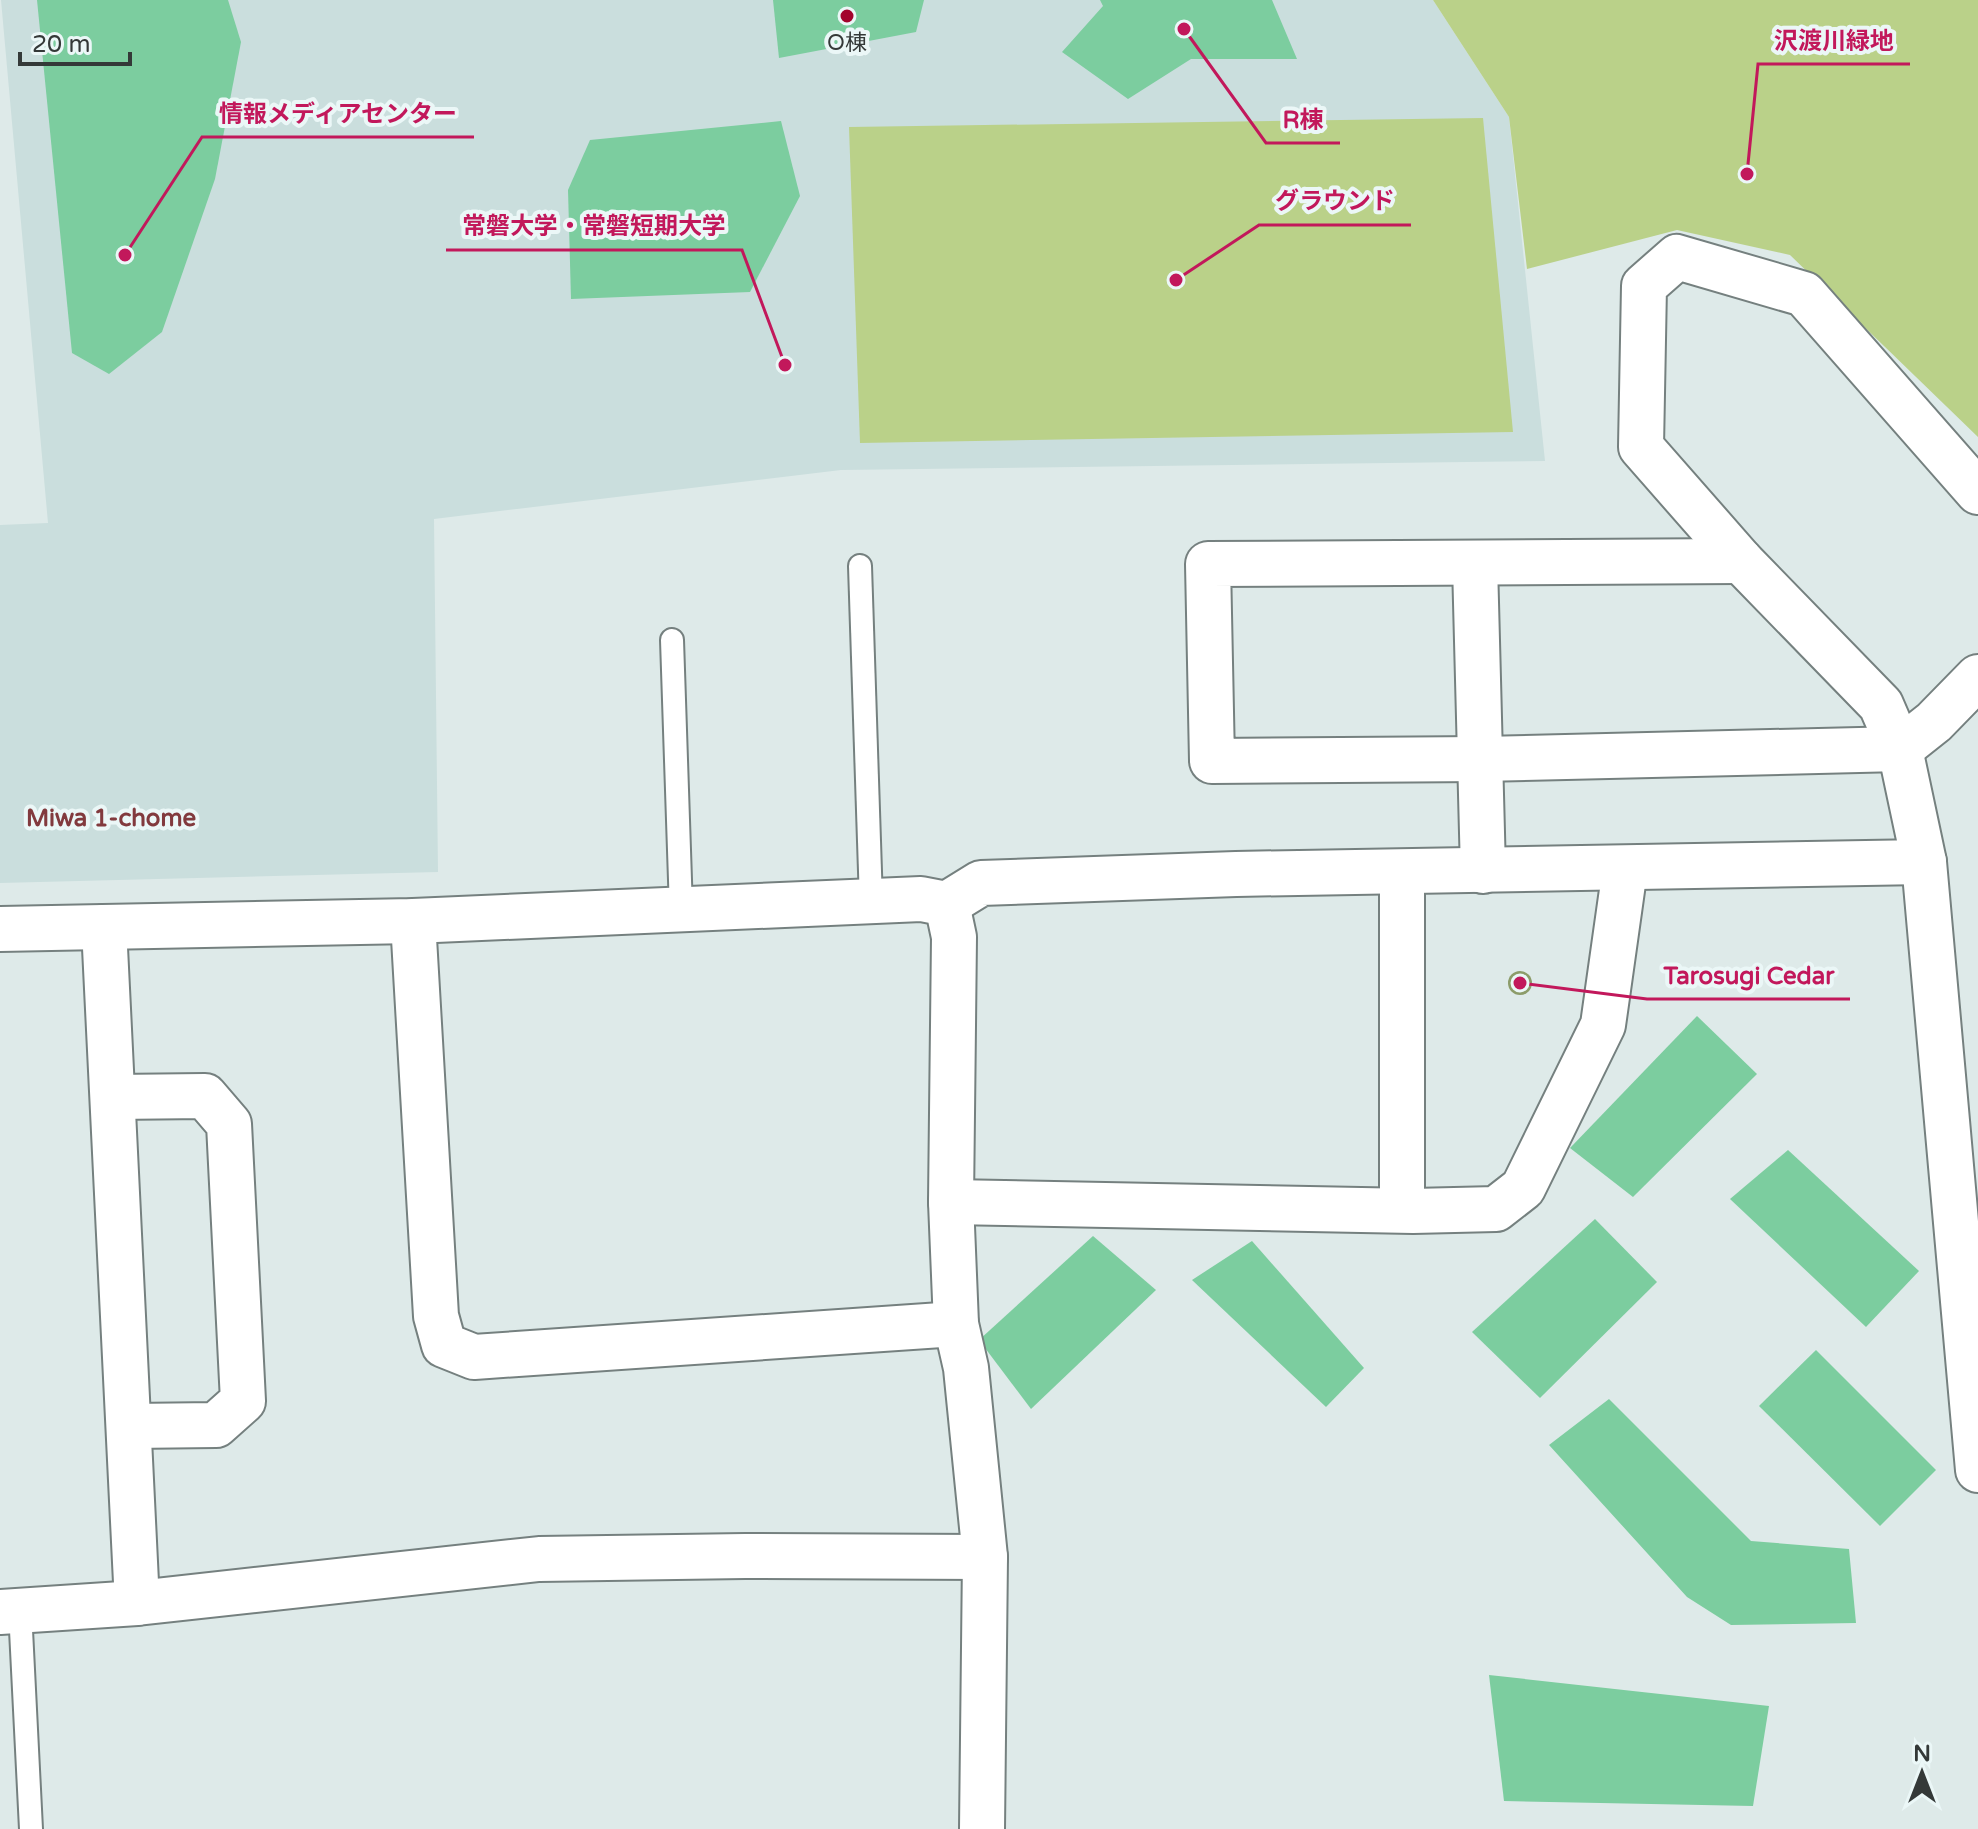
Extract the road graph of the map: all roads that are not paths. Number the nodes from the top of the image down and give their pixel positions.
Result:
1 (1978, 492) edge
2 (1741, 561) junction
3 (1475, 564) junction
4 (860, 566) dead end
5 (672, 640) dead end
6 (1978, 677) edge
7 (1900, 749) junction
8 (1482, 759) junction
9 (1924, 862) junction
10 (1625, 869) junction
11 (1483, 871) junction
12 (1402, 872) junction
13 (871, 902) junction
14 (947, 904) junction
15 (681, 910) junction
16 (413, 921) junction
17 (104, 927) junction
18 (0, 929) edge
19 (113, 1097) junction
20 (951, 1202) junction
21 (1402, 1210) junction
22 (956, 1324) junction
23 (130, 1426) junction
24 (1978, 1470) edge
25 (985, 1557) junction
26 (137, 1603) junction
27 (10, 1611) edge
28 (31, 1829) edge
29 (982, 1829) edge

1 - 2 street
2 - 3 street
2 - 7 street
3 - 8 street
3 - 8 street
4 - 13 lane
5 - 15 lane
6 - 7 street
7 - 8 street
7 - 9 street
8 - 11 street
9 - 10 street
9 - 24 street
10 - 11 street
10 - 21 street
11 - 12 street
12 - 14 street
12 - 21 street
13 - 14 street
13 - 15 street
14 - 20 street
15 - 16 street
16 - 17 street
16 - 22 street
17 - 18 street
17 - 19 street
19 - 23 street
19 - 23 street
20 - 21 street
20 - 22 street
22 - 25 street
23 - 26 street
25 - 26 street
25 - 29 street
26 - 27 street
27 - 28 lane

